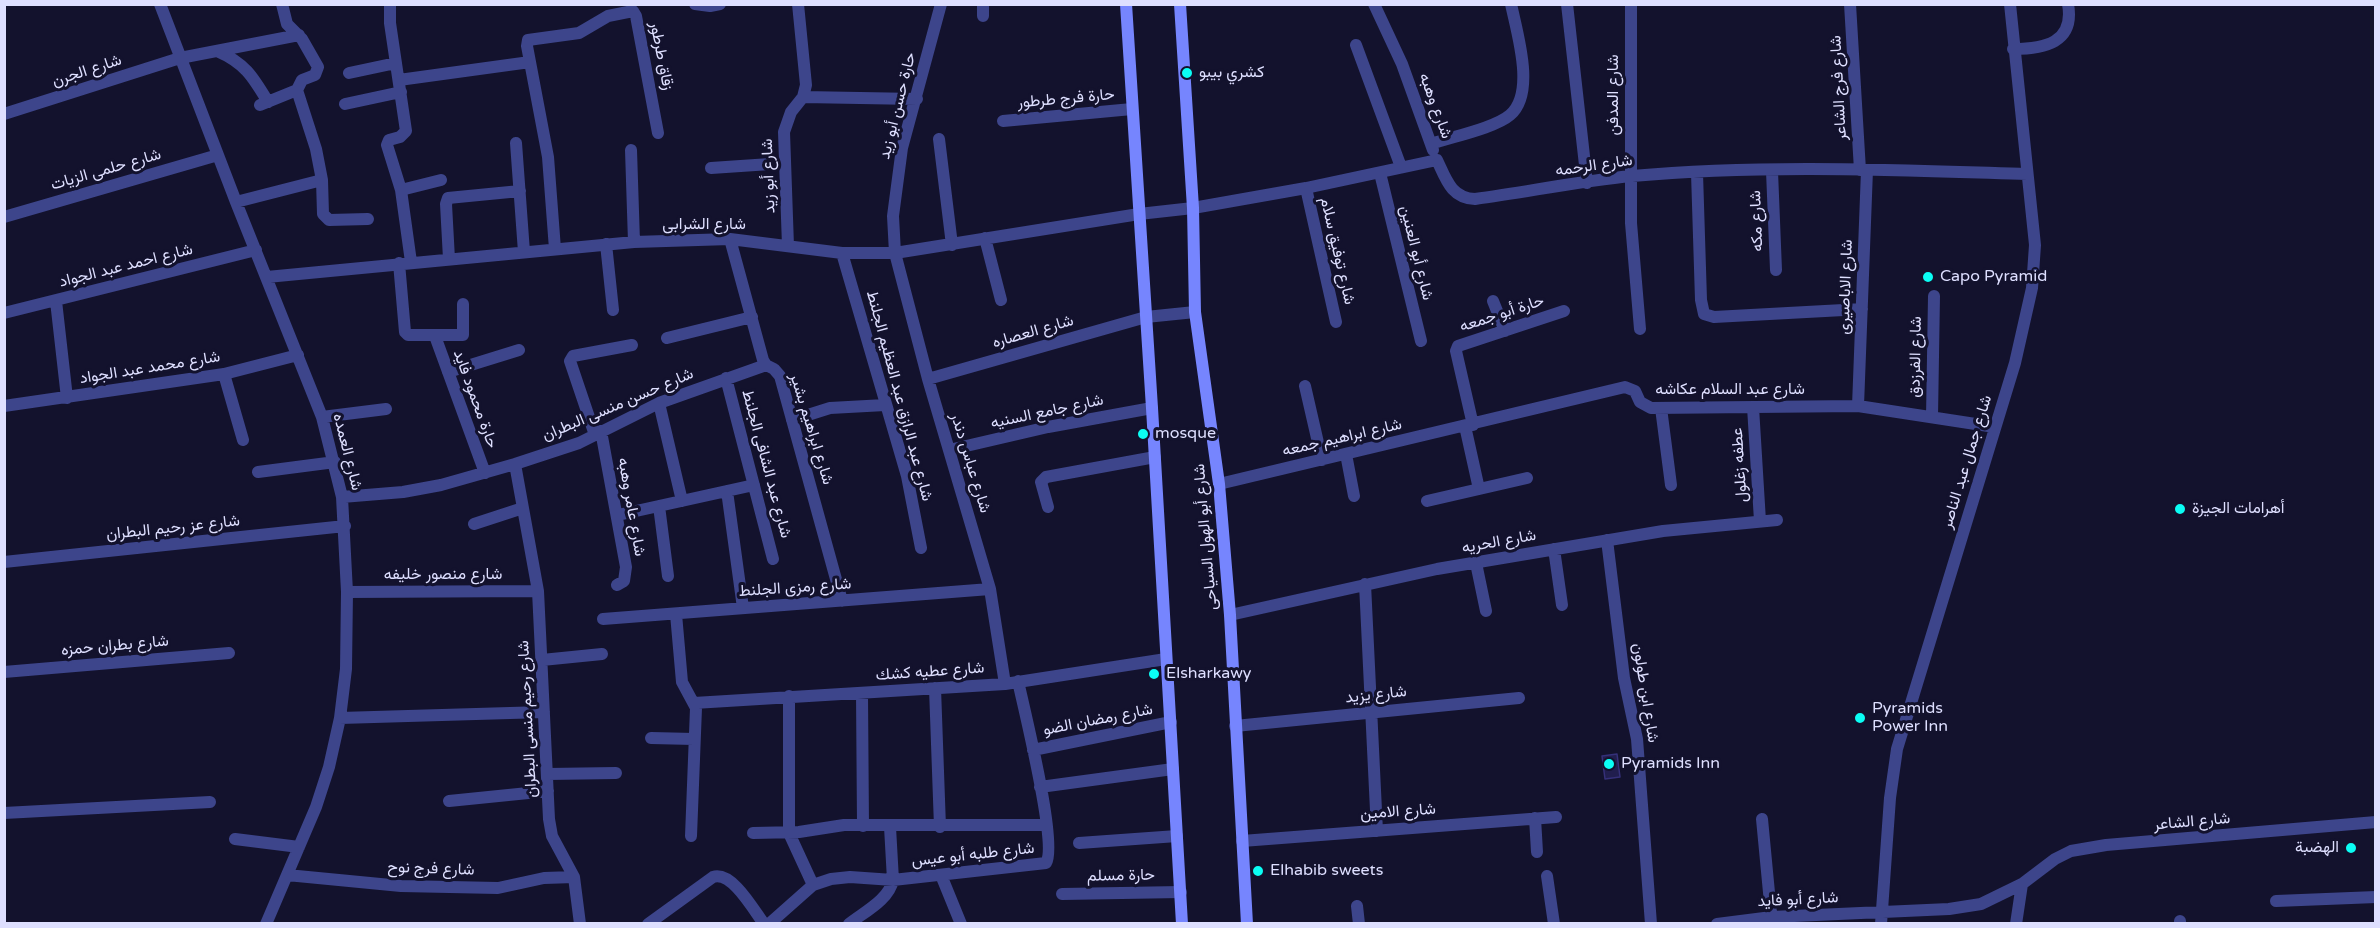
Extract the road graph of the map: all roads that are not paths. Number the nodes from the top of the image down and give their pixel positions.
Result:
1 (160, 4) edge
2 (282, 4) edge
3 (390, 4) edge
4 (694, 4) edge
5 (720, 4) edge
6 (798, 4) edge
7 (941, 4) edge
8 (1126, 4) edge
9 (1180, 4) edge
10 (1374, 4) edge
11 (1511, 4) edge
12 (1567, 4) edge
13 (1630, 4) edge
14 (1850, 4) edge
15 (2010, 4) edge
16 (2068, 4) edge
17 (299, 34) junction
18 (1356, 45) dead end
19 (2013, 49) junction
20 (217, 51) junction
21 (180, 58) junction
22 (530, 62) junction
23 (396, 63) junction
24 (349, 73) dead end
25 (400, 86) junction
26 (299, 96) junction
27 (803, 97) junction
28 (916, 99) junction
29 (345, 104) dead end
30 (1132, 109) junction
31 (4, 114) edge
32 (1003, 121) dead end
33 (658, 133) dead end
34 (939, 139) dead end
35 (516, 143) dead end
36 (1431, 144) junction
37 (631, 150) dead end
38 (218, 155) junction
39 (1437, 160) junction
40 (785, 163) junction
41 (1401, 167) junction
42 (711, 168) dead end
43 (1864, 170) junction
44 (1772, 171) junction
45 (1380, 173) junction
46 (1697, 173) junction
47 (2027, 174) junction
48 (1631, 177) junction
49 (321, 180) junction
50 (441, 180) dead end
51 (1587, 183) junction
52 (1306, 188) junction
53 (401, 190) junction
54 (520, 191) junction
55 (236, 202) junction
56 (1193, 208) junction
57 (1139, 214) junction
58 (4, 217) edge
59 (368, 219) dead end
60 (985, 238) junction
61 (730, 239) junction
62 (634, 242) junction
63 (606, 244) junction
64 (951, 245) junction
65 (788, 246) junction
66 (555, 249) junction
67 (256, 250) junction
68 (524, 252) junction
69 (843, 253) junction
70 (895, 253) junction
71 (449, 259) junction
72 (405, 263) junction
73 (1776, 270) dead end
74 (267, 277) junction
75 (1934, 296) dead end
76 (1001, 300) dead end
77 (56, 301) junction
78 (1493, 301) dead end
79 (463, 304) dead end
80 (1862, 309) junction
81 (612, 310) dead end
82 (1564, 311) dead end
83 (1195, 312) junction
84 (4, 314) edge
85 (752, 317) junction
86 (1146, 317) junction
87 (1336, 321) dead end
88 (1640, 329) dead end
89 (1505, 331) junction
90 (435, 336) junction
91 (668, 338) dead end
92 (1421, 341) dead end
93 (632, 345) dead end
94 (519, 350) dead end
95 (298, 355) junction
96 (766, 365) junction
97 (448, 372) junction
98 (224, 374) junction
99 (726, 378) junction
100 (928, 379) junction
101 (1305, 386) dead end
102 (67, 398) junction
103 (659, 404) junction
104 (885, 405) junction
105 (1858, 405) junction
106 (4, 406) edge
107 (1753, 407) junction
108 (1152, 408) junction
109 (1661, 408) junction
110 (386, 409) dead end
111 (322, 417) junction
112 (1932, 417) junction
113 (792, 420) junction
114 (1469, 425) junction
115 (1995, 427) junction
116 (598, 433) junction
117 (243, 440) dead end
118 (949, 450) junction
119 (1346, 454) junction
120 (1155, 457) junction
121 (1322, 460) junction
122 (334, 462) junction
123 (515, 464) junction
124 (258, 472) dead end
125 (485, 473) junction
126 (1527, 478) dead end
127 (1219, 484) junction
128 (754, 485) junction
129 (1671, 485) dead end
130 (1479, 489) junction
131 (727, 491) junction
132 (1354, 496) dead end
133 (342, 497) junction
134 (682, 501) junction
135 (1427, 501) dead end
136 (659, 506) junction
137 (1048, 507) dead end
138 (523, 508) junction
139 (618, 515) junction
140 (1777, 520) dead end
141 (1760, 521) junction
142 (474, 524) dead end
143 (345, 526) junction
144 (1607, 540) junction
145 (921, 548) dead end
146 (1554, 549) junction
147 (773, 559) dead end
148 (4, 562) edge
149 (1476, 563) junction
150 (668, 576) dead end
151 (1365, 584) junction
152 (617, 585) dead end
153 (990, 589) junction
154 (538, 591) junction
155 (347, 592) junction
156 (842, 601) junction
157 (1562, 606) dead end
158 (743, 608) junction
159 (1486, 611) dead end
160 (676, 614) junction
161 (1230, 615) junction
162 (603, 619) dead end
163 (229, 653) dead end
164 (602, 654) dead end
165 (1166, 659) junction
166 (542, 660) junction
167 (4, 672) edge
168 (1011, 682) junction
169 (935, 688) junction
170 (862, 694) junction
171 (789, 696) junction
172 (1519, 698) dead end
173 (694, 703) junction
174 (544, 712) junction
175 (1371, 712) junction
176 (340, 718) junction
177 (1171, 722) junction
178 (1235, 726) junction
179 (651, 738) dead end
180 (694, 739) junction
181 (1033, 750) junction
182 (1173, 769) junction
183 (616, 773) dead end
184 (548, 774) junction
185 (1040, 787) junction
186 (548, 791) junction
187 (449, 801) dead end
188 (210, 802) dead end
189 (4, 813) edge
190 (1556, 817) dead end
191 (1535, 818) junction
192 (1761, 819) dead end
193 (2376, 822) edge
194 (1046, 825) junction
195 (863, 826) junction
196 (940, 826) junction
197 (890, 827) junction
198 (1377, 831) junction
199 (753, 833) dead end
200 (789, 833) junction
201 (691, 836) dead end
202 (1177, 836) junction
203 (235, 839) dead end
204 (1242, 841) junction
205 (1079, 843) dead end
206 (299, 847) junction
207 (1537, 852) dead end
208 (287, 875) junction
209 (941, 875) junction
210 (1547, 876) dead end
211 (574, 877) junction
212 (893, 880) junction
213 (2022, 884) junction
214 (813, 885) junction
215 (1181, 892) junction
216 (1062, 894) dead end
217 (2376, 897) edge
218 (2276, 900) dead end
219 (1357, 906) dead end
220 (1882, 918) edge
221 (1772, 920) edge
222 (850, 923) edge
223 (266, 924) edge
224 (580, 924) edge
225 (648, 924) edge
226 (764, 924) edge
227 (769, 924) edge
228 (961, 924) edge
229 (1182, 924) edge
230 (1247, 924) edge
231 (1359, 924) edge
232 (1554, 924) edge
233 (1651, 924) edge
234 (1717, 924) edge
235 (2016, 924) edge

1 - 21 street, شارع العمده
2 - 17 street
3 - 23 street
4 - 5 street
6 - 27 street
7 - 28 street, حارة حسن أبو زيد
8 - 30 main road
9 - 56 main road, شارع أبو الهول السياحى
10 - 36 street, شارع وهبه
11 - 36 street
12 - 51 street
13 - 48 street, شارع المدفن
14 - 43 street, شارع فرج الشاعر
15 - 19 street, شارع جمال عبد الناصر
16 - 19 street
17 - 20 street, شارع الجرن
17 - 26 street
18 - 41 street
19 - 47 street, شارع جمال عبد الناصر
20 - 21 street, شارع الجرن
20 - 26 street
21 - 31 street, شارع الجرن
21 - 38 street, شارع العمده
22 - 25 street
22 - 33 street, زقاق طرطور
22 - 66 street, زقاق طرطور
23 - 24 street
23 - 25 street
25 - 29 street
25 - 53 street
26 - 49 street
27 - 28 street
27 - 40 street, شارع أبو زيد
28 - 70 street, حارة حسن أبو زيد
30 - 32 street, حارة فرج طرطور
30 - 57 main road
34 - 64 street
35 - 54 street
36 - 39 street, شارع وهبه
37 - 62 street
38 - 55 street, شارع العمده
38 - 58 street, شارع حلمى الزيات
39 - 41 street
39 - 51 street, شارع الرحمه
40 - 42 street
40 - 65 street, شارع أبو زيد
41 - 45 street
43 - 44 street, شارع الرحمه
43 - 47 street, شارع الرحمه
43 - 80 street, شارع الاباصيرى
44 - 46 street, شارع الرحمه
44 - 73 street, شارع مكه
45 - 52 street
45 - 92 street, شارع أبو العنين
46 - 48 street, شارع الرحمه
46 - 80 street
47 - 115 street, شارع جمال عبد الناصر
48 - 51 street, شارع الرحمه
48 - 88 street, شارع المدفن
49 - 55 street
49 - 59 street
50 - 53 street
52 - 56 street
52 - 87 street, شارع توفيق سلام
53 - 72 street
54 - 68 street
54 - 71 street
55 - 67 street, شارع العمده
56 - 57 street, شارع الشرابى
56 - 83 main road, شارع أبو الهول السياحى
57 - 60 street, شارع الشرابى
57 - 86 main road
60 - 64 street, شارع الشرابى
60 - 76 street
61 - 62 street, شارع الشرابى
61 - 65 street, شارع الشرابى
61 - 85 street, شارع ابراهيم بشير
62 - 63 street, شارع الشرابى
63 - 66 street, شارع الشرابى
63 - 81 street
64 - 70 street, شارع الشرابى
65 - 69 street, شارع الشرابى
66 - 68 street, شارع الشرابى
67 - 74 street, شارع العمده
67 - 77 street, شارع احمد عبد الجواد
68 - 71 street, شارع الشرابى
69 - 70 street, شارع الشرابى
69 - 104 street, شارع عبد الرازق عبد العظيم الجلنط
70 - 100 street, شارع عباس دندر
71 - 72 street, شارع الشرابى
72 - 74 street, شارع الشرابى
72 - 90 street
74 - 95 street, شارع العمده
75 - 112 street, شارع الفرزدق
77 - 84 street, شارع احمد عبد الجواد
77 - 102 street
78 - 89 street
79 - 90 street
80 - 105 street, شارع الاباصيرى
82 - 89 street, حارة أبو جمعه
83 - 86 street, شارع العصاره
83 - 127 main road, شارع أبو الهول السياحى
85 - 91 street
85 - 96 street, شارع ابراهيم بشير
86 - 100 street, شارع العصاره
86 - 108 main road
89 - 114 street, حارة أبو جمعه
90 - 97 street, حارة محمود فايد
93 - 116 street, شارع عامر وهبه
94 - 97 street
95 - 98 street, شارع محمد عبد الجواد
95 - 111 street, شارع العمده
96 - 99 street, شارع حسن منسى البطران
96 - 113 street, شارع ابراهيم بشير
97 - 125 street, حارة محمود فايد
98 - 102 street, شارع محمد عبد الجواد
98 - 117 street
99 - 103 street, شارع حسن منسى البطران
99 - 128 street, شارع عبد الشافى الجلنط
100 - 118 street, شارع عباس دندر
101 - 121 street
102 - 106 street, شارع محمد عبد الجواد
103 - 116 street, شارع حسن منسى البطران
103 - 134 street
104 - 113 street
104 - 145 street, شارع عبد الرازق عبد العظيم الجلنط
105 - 107 street, شارع عبد السلام عكاشه
105 - 112 street, شارع عبد السلام عكاشه
107 - 109 street, شارع عبد السلام عكاشه
107 - 141 street, عطفه زغلول
108 - 118 street, شارع جامع السنيه
108 - 120 main road
109 - 114 street, شارع عبد السلام عكاشه
109 - 129 street
110 - 111 street
111 - 122 street, شارع العمده
112 - 115 street, شارع عبد السلام عكاشه
113 - 156 street, شارع ابراهيم بشير
114 - 119 street, شارع ابراهيم جمعه
114 - 130 street
115 - 220 street, شارع جمال عبد الناصر
116 - 123 street, شارع حسن منسى البطران
116 - 139 street, شارع عامر وهبه
118 - 153 street, شارع عباس دندر
119 - 121 street, شارع ابراهيم جمعه
119 - 132 street
120 - 137 street
120 - 165 main road
121 - 127 street, شارع ابراهيم جمعه
122 - 124 street
122 - 133 street, شارع العمده
123 - 125 street, شارع حسن منسى البطران
123 - 138 street, شارع رحيم منسى البطران
125 - 133 street, شارع حسن منسى البطران
126 - 130 street
127 - 161 main road, شارع أبو الهول السياحى
128 - 131 street
128 - 147 street, شارع عبد الشافى الجلنط
130 - 135 street
131 - 134 street
131 - 158 street
133 - 143 street, شارع العمده
134 - 136 street
136 - 139 street
136 - 150 street
138 - 142 street
138 - 154 street, شارع رحيم منسى البطران
139 - 152 street, شارع عامر وهبه
140 - 141 street, شارع الحريه
141 - 144 street, شارع الحريه
143 - 148 street, شارع عز رحيم البطران
143 - 155 street, شارع العمده
144 - 146 street, شارع الحريه
144 - 233 street, شارع ابن طولون
146 - 149 street, شارع الحريه
146 - 157 street
149 - 151 street, شارع الحريه
149 - 159 street
151 - 161 street, شارع الحريه
151 - 175 street
153 - 156 street, شارع رمزى الجلنط
153 - 168 street, شارع عباس دندر
154 - 155 street, شارع منصور خليفه
154 - 166 street, شارع رحيم منسى البطران
155 - 176 street, شارع العمده
156 - 158 street, شارع رمزى الجلنط
158 - 160 street, شارع رمزى الجلنط
160 - 162 street, شارع رمزى الجلنط
160 - 173 street
161 - 178 main road, شارع أبو الهول السياحى
163 - 167 street, شارع بطران حمزه
164 - 166 street
165 - 168 street, شارع عطيه كشك
165 - 177 main road
166 - 174 street, شارع رحيم منسى البطران
168 - 169 street, شارع عطيه كشك
168 - 181 street, شارع طلبه أبو عيس
169 - 170 street, شارع عطيه كشك
169 - 196 street
170 - 171 street, شارع عطيه كشك
170 - 195 street
171 - 173 street, شارع عطيه كشك
171 - 200 street
172 - 175 street, شارع يزيد
173 - 180 street
174 - 176 street
174 - 184 street, شارع رحيم منسى البطران
175 - 178 street, شارع يزيد
175 - 198 street
176 - 206 street, شارع العمده
177 - 181 street, شارع رمضان الضو
177 - 182 main road
178 - 204 main road, شارع أبو الهول السياحى
179 - 180 street
180 - 201 street
181 - 185 street, شارع طلبه أبو عيس
182 - 185 street
182 - 202 main road
183 - 184 street
184 - 186 street, شارع رحيم منسى البطران
185 - 194 street, شارع طلبه أبو عيس
186 - 187 street
186 - 211 street, شارع رحيم منسى البطران
188 - 189 street
190 - 191 street, شارع الامين
191 - 198 street, شارع الامين
191 - 207 street
192 - 221 street
193 - 213 street, شارع الشاعر
194 - 196 street
194 - 209 street, شارع طلبه أبو عيس
195 - 197 street
195 - 200 street
196 - 197 street
197 - 212 street
198 - 204 street, شارع الامين
199 - 200 street
200 - 214 street
202 - 205 street
202 - 215 main road
203 - 206 street
204 - 230 main road, شارع أبو الهول السياحى
206 - 208 street, شارع العمده
208 - 211 street, شارع فرج نوح
208 - 223 street, شارع العمده
209 - 212 street, شارع طلبه أبو عيس
209 - 228 street
210 - 232 street
211 - 224 street, شارع رحيم منسى البطران
212 - 214 street, شارع طلبه أبو عيس
212 - 222 street
213 - 220 street, شارع الشاعر
213 - 235 street
214 - 227 street, شارع طلبه أبو عيس
215 - 216 street, حارة مسلم
215 - 229 main road
217 - 218 street
219 - 231 street
220 - 221 street, شارع أبو فايد
221 - 234 street, شارع أبو فايد
225 - 226 street

